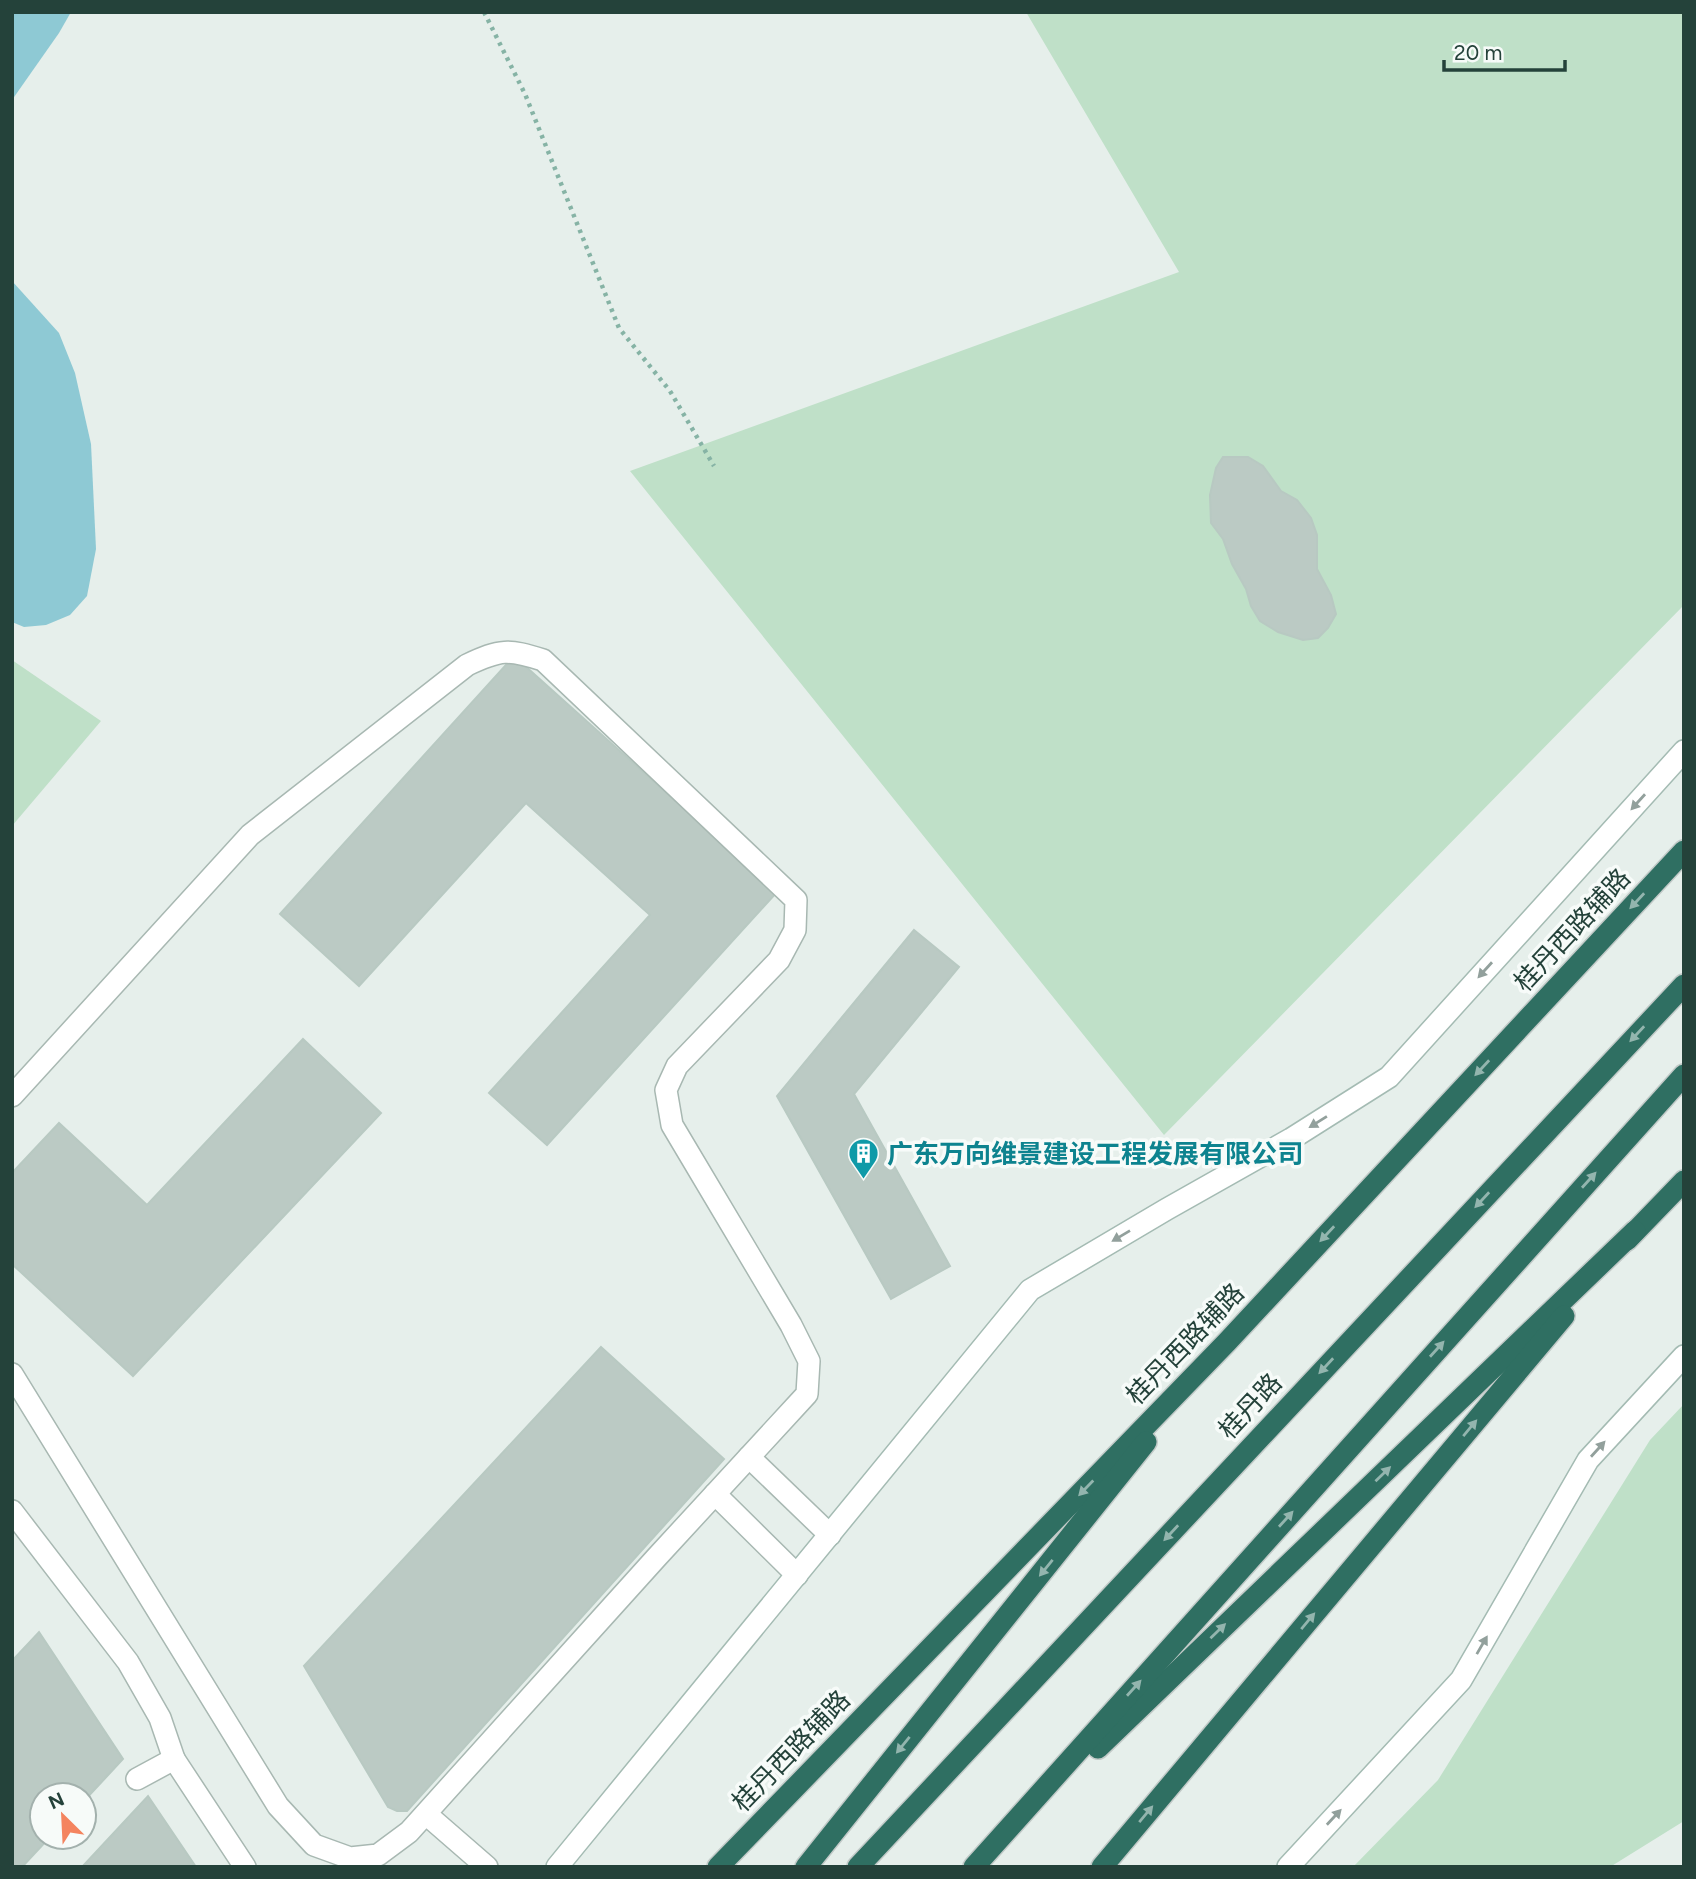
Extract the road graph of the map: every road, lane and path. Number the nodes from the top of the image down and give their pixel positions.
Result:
1 (484, 12) edge
2 (714, 466) dead end
3 (1684, 751) edge
4 (1684, 851) edge
5 (1684, 985) edge
6 (1684, 1075) edge
7 (12, 1096) edge
8 (1684, 1181) edge
9 (1636, 1231) junction
10 (1227, 1342) junction
11 (1684, 1356) edge
12 (12, 1374) edge
13 (749, 1457) junction
14 (715, 1494) junction
15 (12, 1511) edge
16 (830, 1535) junction
17 (797, 1575) junction
18 (174, 1759) junction
19 (137, 1779) dead end
20 (426, 1814) junction
21 (974, 1866) edge
22 (245, 1867) edge
23 (487, 1867) edge
24 (557, 1867) edge
25 (718, 1867) edge
26 (806, 1867) edge
27 (858, 1867) edge
28 (1102, 1867) edge
29 (1288, 1867) edge

1 - 2 path
3 -> 16 street
4 -> 10 highway, 桂丹西路辅路
5 -> 27 highway, 桂丹路
21 -> 6 highway
7 - 13 street
8 - 9 highway
21 -> 9 highway
28 -> 9 highway
10 -> 25 highway, 桂丹西路辅路
10 -> 26 highway
29 -> 11 street
12 - 20 street
13 - 14 street
13 - 16 street
14 - 17 street
14 - 20 street
15 - 18 street
16 - 17 street
17 - 24 street
18 - 19 street
18 - 22 street
20 - 23 street

